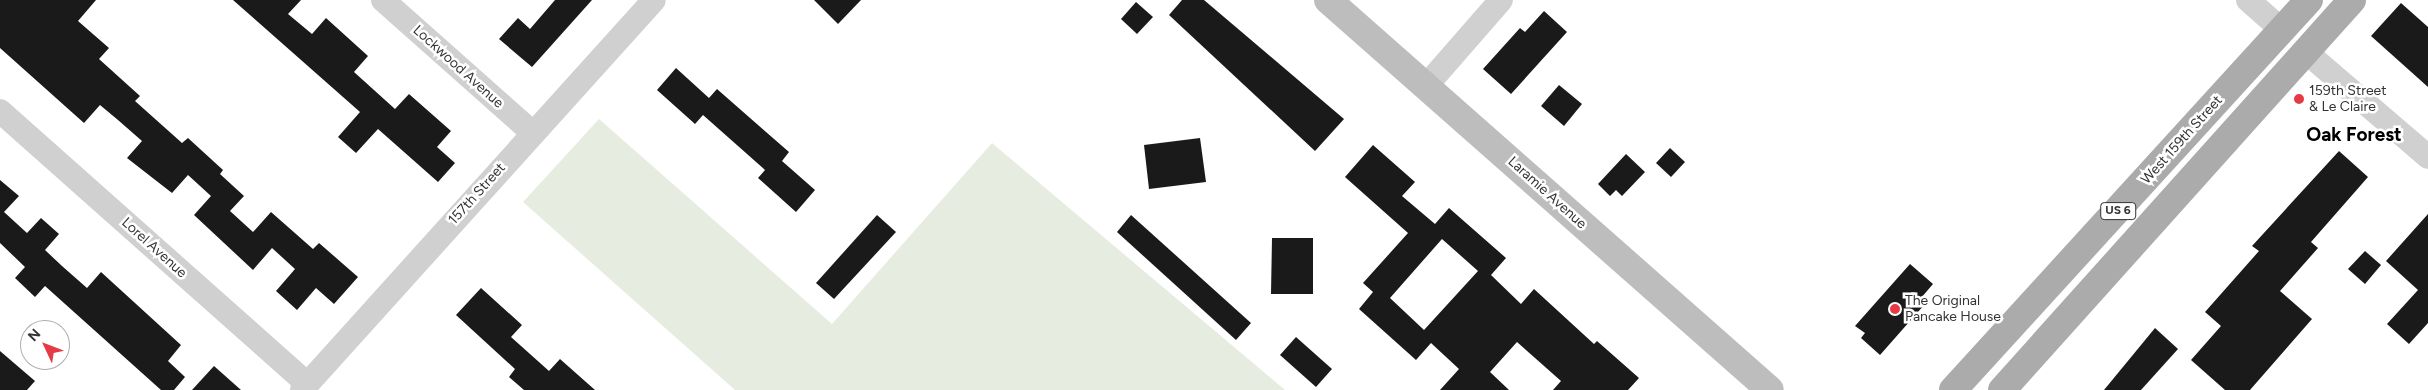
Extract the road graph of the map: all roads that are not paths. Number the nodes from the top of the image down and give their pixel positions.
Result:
1 (383, 0) edge
2 (654, 0) edge
3 (1328, 0) edge
4 (1501, 0) edge
5 (2248, 0) edge
6 (2309, 0) edge
7 (2352, 0) edge
8 (2282, 30) junction
9 (2306, 52) junction
10 (1426, 86) junction
11 (0, 111) edge
12 (533, 133) junction
13 (2428, 158) edge
14 (305, 387) edge
15 (1767, 389) edge
16 (1953, 390) edge
17 (2002, 390) edge

1 - 12 street, Lockwood Avenue
2 - 12 street, 157th Street
3 - 10 street, Laramie Avenue
4 - 10 street
5 - 8 street
6 - 8 main road, West 159th Street / US 6
7 - 9 main road, US 6
8 - 16 main road, West 159th Street / US 6
9 - 13 street
9 - 17 main road, US 6
10 - 15 street, Laramie Avenue
11 - 14 street, Lorel Avenue
12 - 14 street, 157th Street

